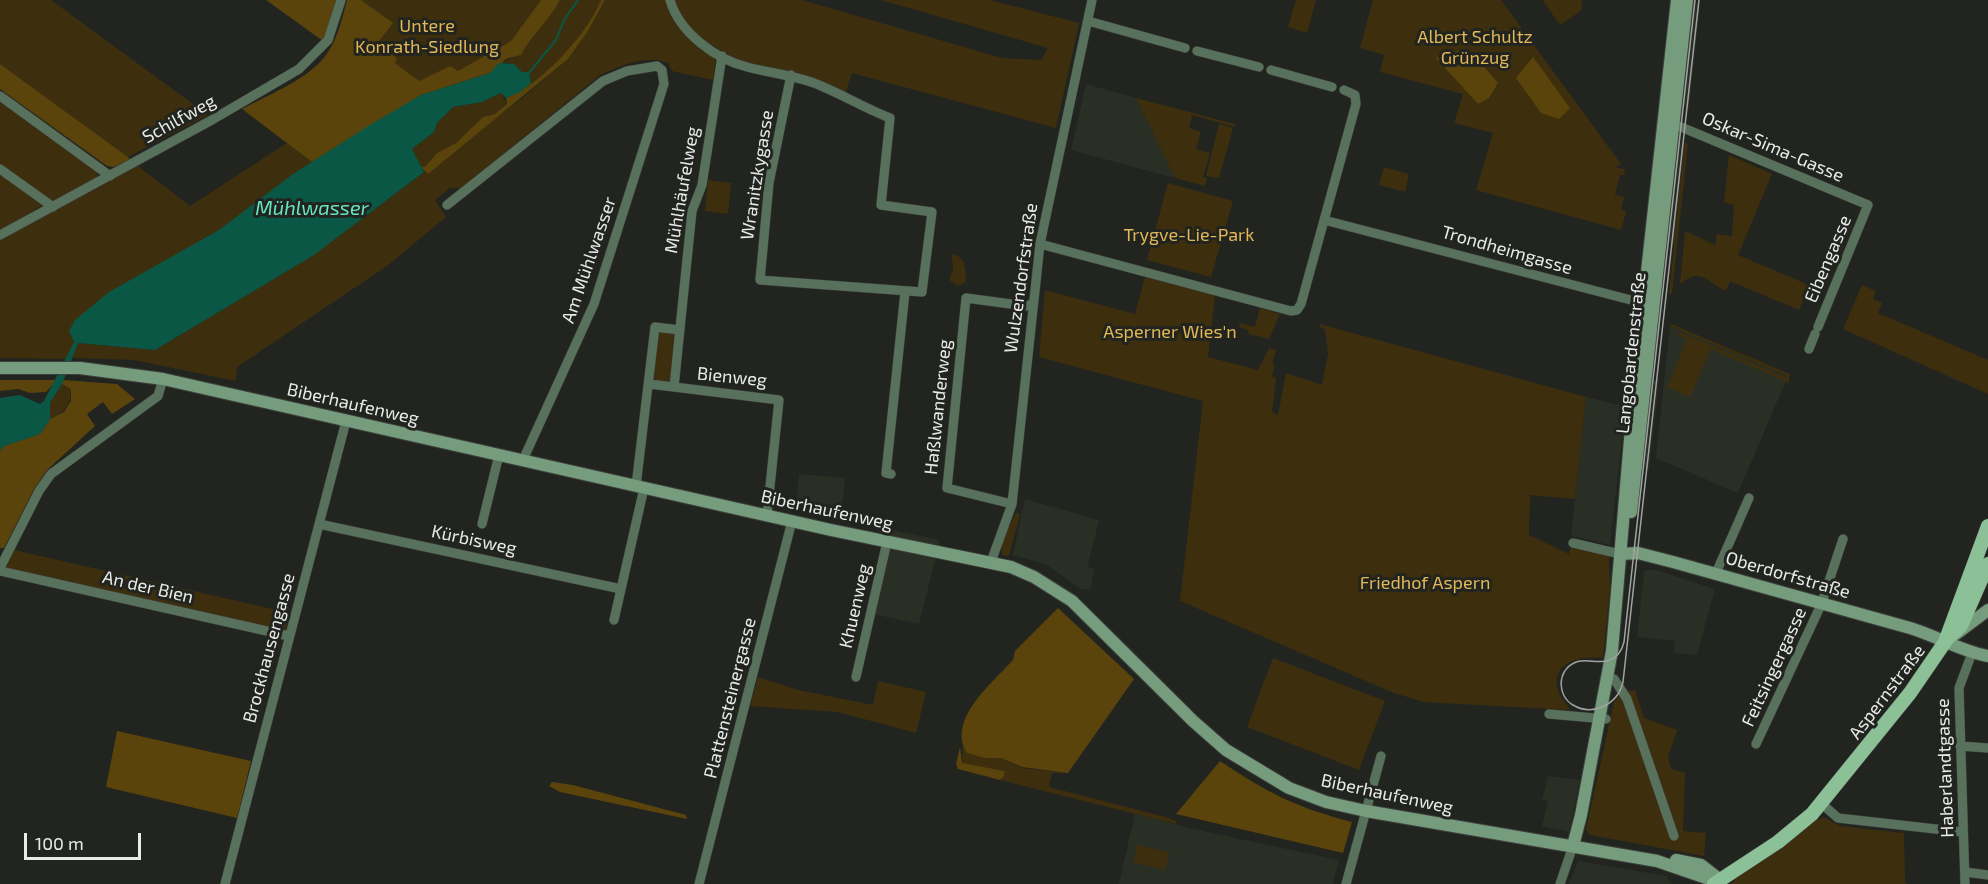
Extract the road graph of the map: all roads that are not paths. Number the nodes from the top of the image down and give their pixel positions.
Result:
1 (342, 0) edge
2 (670, 0) edge
3 (1092, 0) edge
4 (1677, 0) edge
5 (1687, 0) edge
6 (1088, 21) junction
7 (1185, 48) dead end
8 (1197, 51) dead end
9 (722, 56) junction
10 (1259, 67) dead end
11 (1271, 70) dead end
12 (791, 75) junction
13 (1332, 87) dead end
14 (1344, 90) dead end
15 (0, 96) edge
16 (1669, 121) junction
17 (0, 169) edge
18 (110, 176) junction
19 (447, 205) dead end
20 (1869, 205) joint
21 (53, 207) junction
22 (1324, 220) junction
23 (0, 235) edge
24 (1040, 244) junction
25 (905, 292) junction
26 (1032, 304) junction
27 (1649, 305) junction
28 (680, 330) junction
29 (1809, 349) dead end
30 (0, 368) edge
31 (163, 379) junction
32 (649, 384) junction
33 (674, 387) junction
34 (346, 421) junction
35 (498, 455) junction
36 (523, 460) junction
37 (891, 474) dead end
38 (640, 487) junction
39 (1749, 498) dead end
40 (1012, 504) junction
41 (767, 515) junction
42 (792, 521) junction
43 (319, 524) junction
44 (482, 524) dead end
45 (1988, 525) edge
46 (1842, 539) dead end
47 (887, 542) junction
48 (1573, 543) dead end
49 (1623, 554) junction
50 (991, 562) junction
51 (1988, 564) edge
52 (0, 569) edge
53 (1716, 573) junction
54 (621, 589) junction
55 (1821, 605) junction
56 (1988, 610) edge
57 (614, 620) dead end
58 (289, 636) junction
59 (1945, 642) junction
60 (1972, 653) junction
61 (1988, 656) edge
62 (856, 677) dead end
63 (1611, 679) junction
64 (1549, 714) dead end
65 (1605, 715) junction
66 (1756, 744) dead end
67 (1960, 746) junction
68 (1988, 748) edge
69 (1381, 756) dead end
70 (1822, 804) junction
71 (1366, 811) junction
72 (1962, 832) junction
73 (1674, 836) dead end
74 (1573, 846) junction
75 (1657, 861) junction
76 (1965, 872) junction
77 (1988, 875) edge
78 (1712, 882) edge
79 (225, 884) edge
80 (699, 884) edge
81 (1346, 884) edge
82 (1560, 884) edge
83 (1965, 884) edge

1 - 18 street, Schilfweg
2 - 9 street
3 - 6 street, Wulzendorfstraße
4 - 16 main road, Langobardenstraße
5 - 16 main road, Langobardenstraße
6 - 7 street
6 - 24 street, Wulzendorfstraße
8 - 10 street
9 - 12 street
9 - 28 street, Mühlhäufelweg
11 - 13 street
12 - 25 street
12 - 25 street, Wranitzkygasse
14 - 22 street
15 - 18 street
16 - 20 street, Oskar-Sima-Gasse
16 - 27 main road, Langobardenstraße
17 - 21 street
18 - 21 street, Schilfweg
19 - 36 street, Am Mühlwasser
20 - 29 street, Eibengasse
21 - 23 street, Schilfweg
22 - 24 street
22 - 27 street, Trondheimgasse
24 - 26 street, Wulzendorfstraße
25 - 37 street
26 - 40 street, Wulzendorfstraße
26 - 40 street, Haßlwanderweg
27 - 49 main road, Langobardenstraße
28 - 32 street
28 - 33 street, Mühlhäufelweg
30 - 31 main road, Biberhaufenweg
31 - 34 main road, Biberhaufenweg
31 - 52 street
32 - 33 street
32 - 38 street
33 - 41 street, Bienweg
34 - 35 main road, Biberhaufenweg
34 - 43 street, Brockhausengasse
35 - 36 main road, Biberhaufenweg
35 - 44 street
36 - 38 main road, Biberhaufenweg
38 - 41 main road, Biberhaufenweg
38 - 54 street
39 - 53 street
40 - 50 street, Wulzendorfstraße
41 - 42 main road, Biberhaufenweg
42 - 47 main road, Biberhaufenweg
42 - 80 street, Plattensteinergasse
43 - 54 street, Kürbisweg
43 - 58 street, Brockhausengasse
45 - 59 main road
46 - 55 street, Feitsingergasse
47 - 50 main road, Biberhaufenweg
47 - 62 street, Khuenweg
48 - 49 street
49 - 53 main road, Oberdorfstraße
49 - 63 main road, Langobardenstraße
50 - 71 main road, Biberhaufenweg
51 - 59 main road
52 - 58 street, An der Bien
53 - 55 main road, Oberdorfstraße
54 - 57 street
55 - 59 main road, Oberdorfstraße
55 - 66 street, Feitsingergasse
56 - 59 main road, Aspernstraße
58 - 79 street, Brockhausengasse
59 - 60 main road, Oberdorfstraße
59 - 70 main road, Aspernstraße
60 - 61 main road, Oberdorfstraße
60 - 67 street, Haberlandtgasse
63 - 65 main road, Langobardenstraße
63 - 73 street
64 - 65 street
65 - 74 main road, Langobardenstraße
67 - 68 street
67 - 72 street, Haberlandtgasse
69 - 71 street
70 - 72 street
70 - 78 main road, Aspernstraße
71 - 74 main road, Biberhaufenweg
71 - 81 street
72 - 76 street, Haberlandtgasse
74 - 75 main road, Biberhaufenweg
74 - 82 street
75 - 78 main road
75 - 78 main road
76 - 77 street
76 - 83 street, Haberlandtgasse

